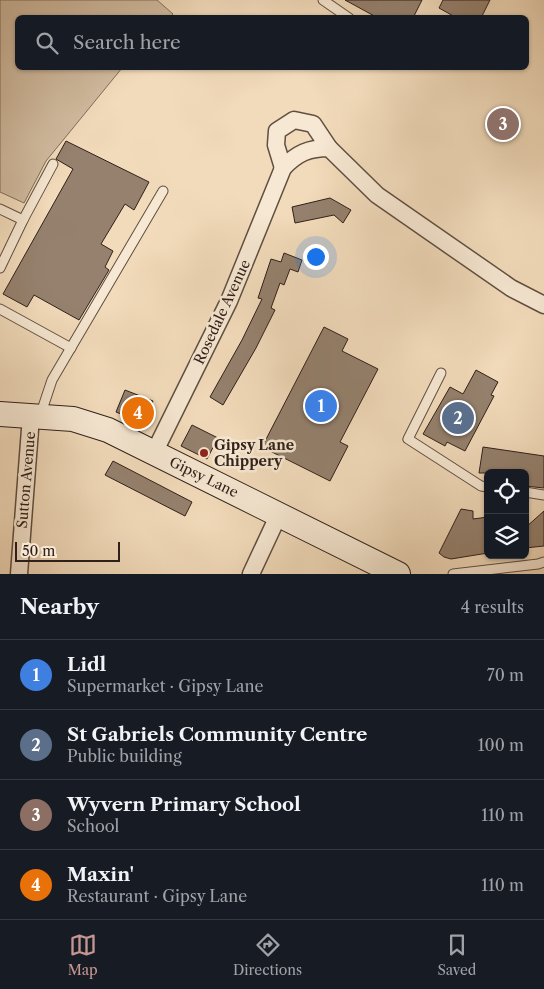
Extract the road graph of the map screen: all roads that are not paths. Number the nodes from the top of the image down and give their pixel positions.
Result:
1 (323, 0) edge
2 (345, 15) edge
3 (329, 148) junction
4 (53, 164) dead end
5 (283, 168) junction
6 (163, 191) dead end
7 (0, 209) edge
8 (23, 220) junction
9 (0, 268) edge
10 (544, 305) edge
11 (0, 309) edge
12 (71, 348) junction
13 (441, 373) dead end
14 (0, 414) edge
15 (36, 416) junction
16 (154, 453) junction
17 (484, 486) edge
18 (529, 493) edge
19 (544, 495) edge
20 (279, 514) junction
21 (544, 562) edge
22 (19, 574) edge
23 (251, 574) edge
24 (398, 574) edge
25 (453, 574) edge

1 - 2 lane
3 - 5 street, Rosedale Avenue
3 - 5 street
3 - 10 street
4 - 8 lane
5 - 16 street, Rosedale Avenue
6 - 12 lane
7 - 8 lane
8 - 9 lane
11 - 12 lane
12 - 15 lane
13 - 17 lane
14 - 15 street, Gipsy Lane
15 - 16 street, Gipsy Lane
15 - 22 street, Sutton Avenue
16 - 20 street, Gipsy Lane
18 - 19 lane
20 - 23 street
20 - 24 street, Gipsy Lane
21 - 25 lane

